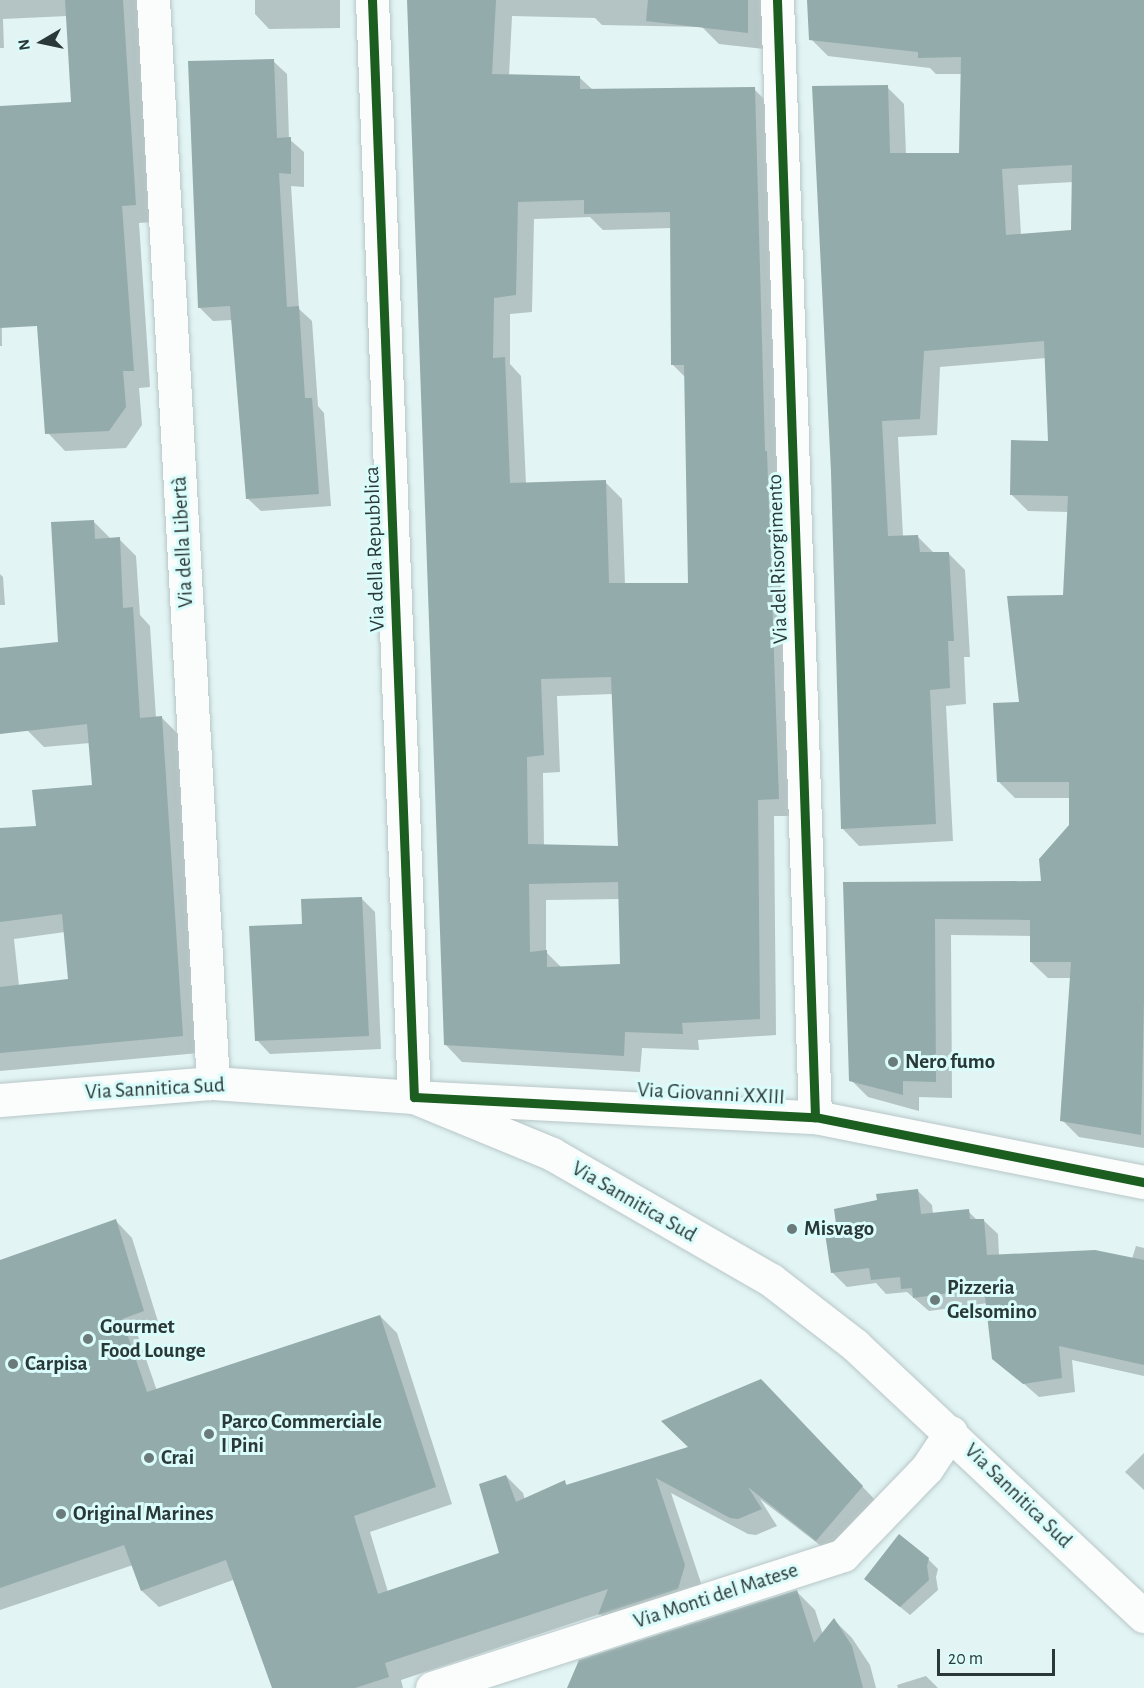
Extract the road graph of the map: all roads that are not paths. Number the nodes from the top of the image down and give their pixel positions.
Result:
1 (153, 0) edge
2 (372, 0) edge
3 (777, 0) edge
4 (213, 1083) junction
5 (414, 1097) junction
6 (0, 1100) edge
7 (815, 1117) junction
8 (1144, 1182) edge
9 (951, 1432) junction
10 (1144, 1616) edge
11 (432, 1688) edge

1 - 4 street, Via della Libertà
2 - 5 street, Via della Repubblica
3 - 7 street, Via del Risorgimento
4 - 5 street, Via Sannitica Sud
4 - 6 street, Via Sannitica Sud
5 - 7 street, Via Giovanni XXIII
5 - 9 street, Via Sannitica Sud
7 - 8 street, Via Giovanni XXIII
9 - 10 street, Via Sannitica Sud
9 - 11 street, Via Monti del Matese

